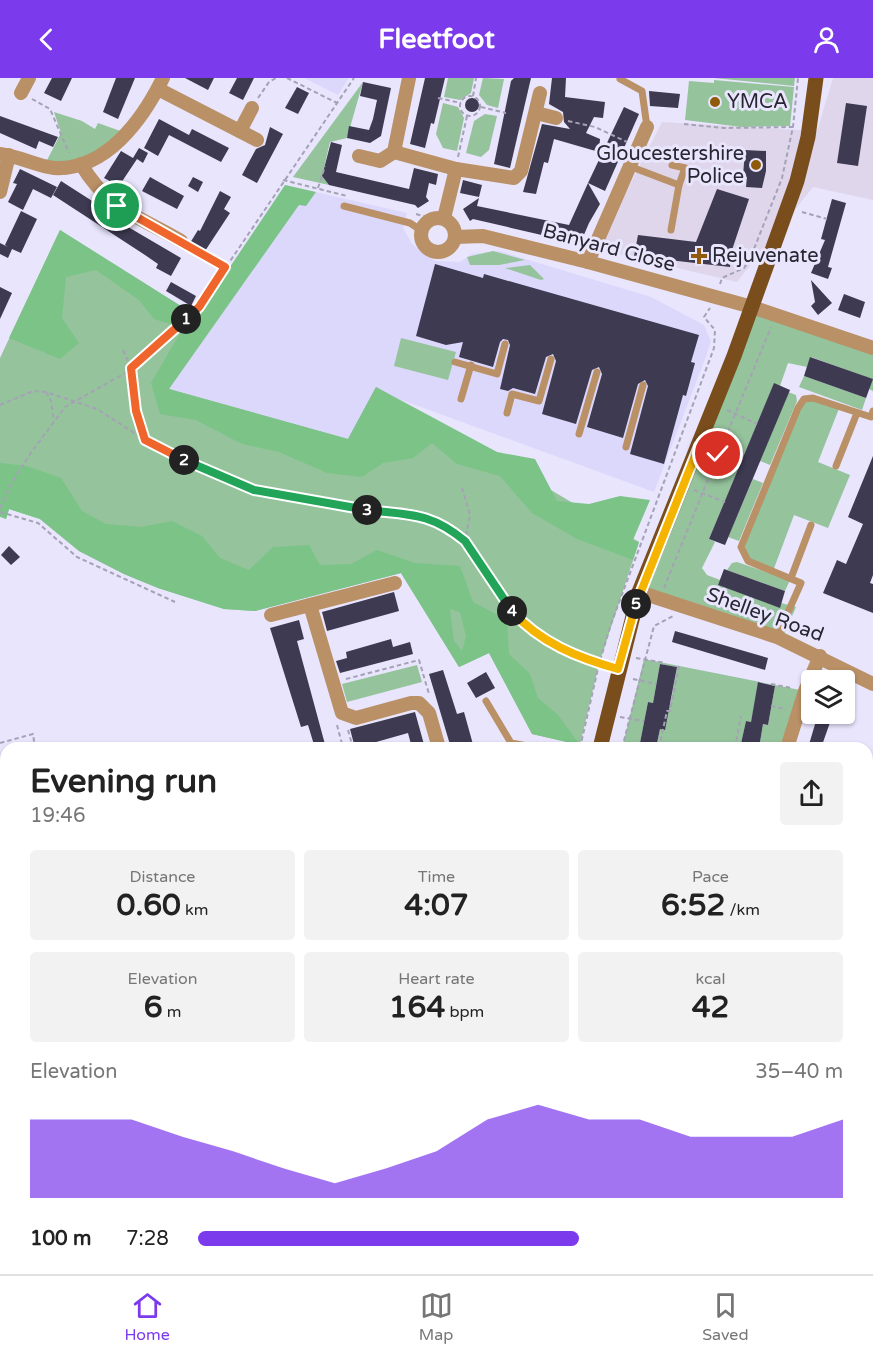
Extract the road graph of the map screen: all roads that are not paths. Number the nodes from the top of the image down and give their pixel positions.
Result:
1 (29, 78) edge
2 (410, 78) edge
3 (816, 78) edge
4 (620, 79) edge
5 (160, 83) edge
6 (21, 93) road end
7 (540, 93) dead end
8 (252, 108) road end
9 (536, 113) junction
10 (556, 118) road end
11 (647, 127) joint
12 (240, 131) junction
13 (257, 140) dead end
14 (394, 152) junction
15 (4, 155) edge
16 (359, 156) dead end
17 (78, 165) junction
18 (672, 165) dead end
19 (629, 166) junction
20 (685, 168) junction
21 (456, 169) junction
22 (701, 173) dead end
23 (679, 185) junction
24 (0, 192) edge
25 (344, 206) dead end
26 (444, 218) junction
27 (671, 230) dead end
28 (422, 231) junction
29 (455, 237) junction
30 (182, 241) road end
31 (588, 262) junction
32 (752, 307) junction
33 (505, 344) dead end
34 (873, 348) edge
35 (551, 359) dead end
36 (455, 362) dead end
37 (470, 366) junction
38 (597, 372) dead end
39 (642, 385) dead end
40 (461, 399) dead end
41 (873, 411) edge
42 (507, 413) dead end
43 (857, 413) junction
44 (579, 434) dead end
45 (699, 446) junction
46 (626, 447) dead end
47 (718, 454) dead end
48 (836, 466) dead end
49 (811, 525) dead end
50 (791, 578) junction
51 (395, 583) dead end
52 (639, 592) junction
53 (310, 605) junction
54 (271, 615) dead end
55 (777, 637) junction
56 (820, 656) junction
57 (873, 684) edge
58 (486, 701) dead end
59 (437, 742) edge
60 (510, 742) edge
61 (601, 742) edge
62 (789, 742) edge

1 - 6 street
2 - 14 street
3 - 32 main road
4 - 11 lane
5 - 12 street
5 - 17 street
7 - 9 street
8 - 12 street
9 - 10 street
9 - 21 street
11 - 19 street
12 - 13 street
14 - 16 street
14 - 21 street
15 - 17 street
15 - 24 street
17 - 30 street
18 - 20 lane
19 - 23 lane
19 - 31 street
20 - 22 lane
20 - 23 lane
21 - 26 street
23 - 27 lane
25 - 28 lane
26 - 28 street
26 - 29 street
28 - 29 street
29 - 31 street, Banyard Close
31 - 32 street, Banyard Close
32 - 34 street, Banyard Close
32 - 45 main road
33 - 37 lane
35 - 42 lane
36 - 37 lane
37 - 40 lane
38 - 44 lane
39 - 46 lane
41 - 43 lane
43 - 48 lane
43 - 50 lane
45 - 47 lane
45 - 52 main road
49 - 50 lane
50 - 55 lane
51 - 53 street
52 - 55 street, Shelley Road
52 - 61 main road
53 - 54 street
53 - 59 street
55 - 56 street, Shelley Road
56 - 57 street, Shelley Road
56 - 62 street
58 - 60 lane

